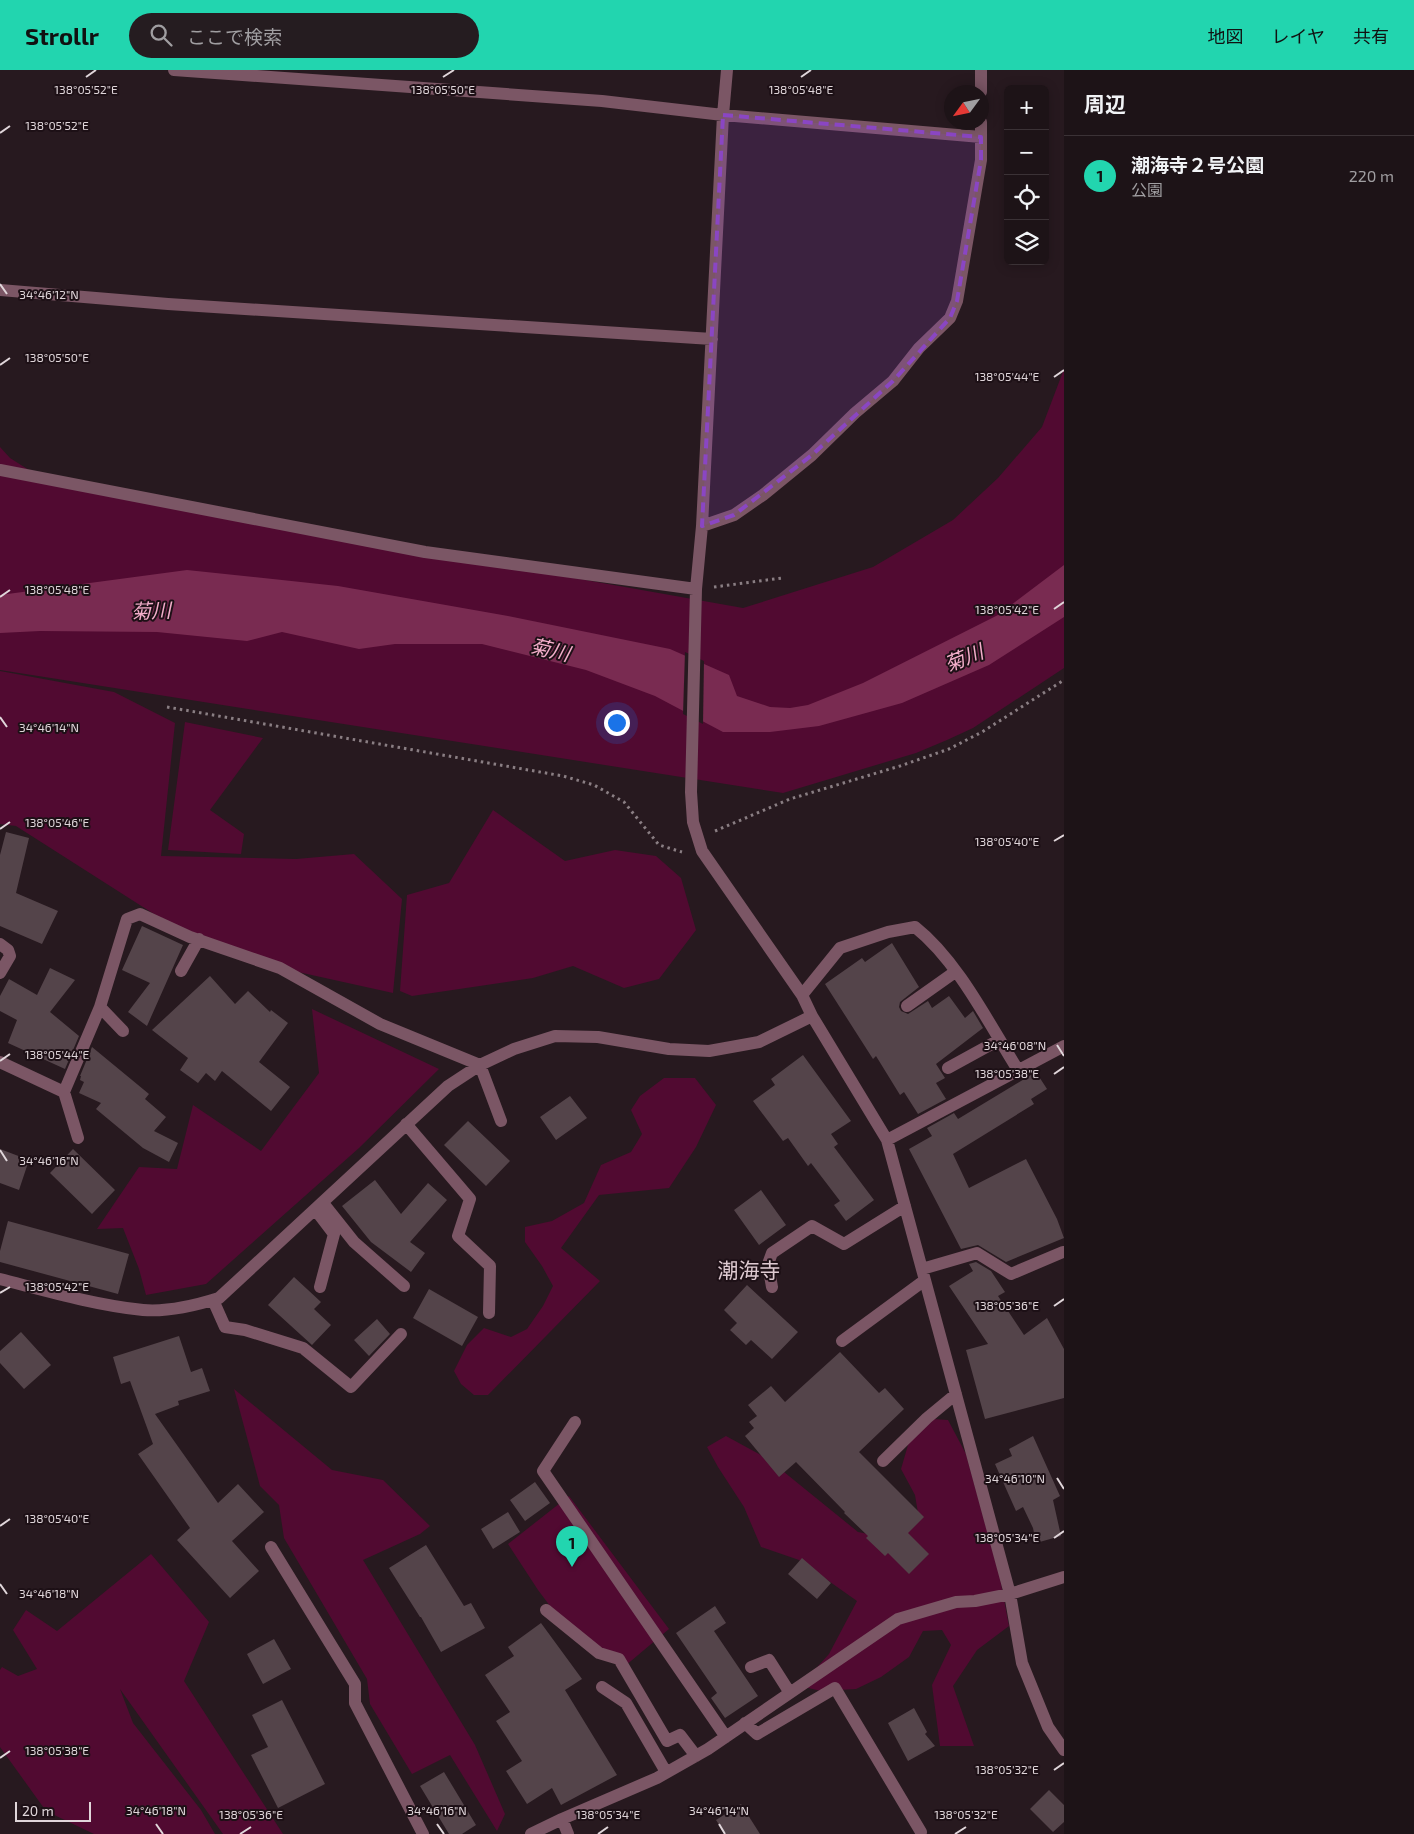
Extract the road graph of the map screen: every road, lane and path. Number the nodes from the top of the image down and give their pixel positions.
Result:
1 (174, 70) edge
2 (727, 70) edge
3 (981, 70) edge
4 (981, 85) edge
5 (723, 115) junction
6 (981, 130) edge
7 (981, 138) junction
8 (0, 290) edge
9 (712, 339) junction
10 (0, 470) edge
11 (702, 526) junction
12 (782, 578) dead end
13 (696, 589) junction
14 (1064, 680) edge
15 (167, 707) dead end
16 (700, 844) junction
17 (199, 939) junction
18 (0, 944) edge
19 (181, 971) dead end
20 (956, 972) junction
21 (0, 973) edge
22 (802, 995) junction
23 (907, 1006) dead end
24 (100, 1008) junction
25 (812, 1016) junction
26 (123, 1031) dead end
27 (999, 1040) junction
28 (1064, 1046) edge
29 (0, 1062) edge
30 (480, 1065) junction
31 (948, 1068) dead end
32 (1018, 1070) junction
33 (64, 1092) junction
34 (501, 1121) dead end
35 (406, 1124) junction
36 (78, 1138) dead end
37 (887, 1140) junction
38 (319, 1206) junction
39 (905, 1206) junction
40 (1063, 1252) edge
41 (923, 1275) junction
42 (1, 1280) edge
43 (404, 1286) dead end
44 (320, 1287) dead end
45 (772, 1288) dead end
46 (212, 1300) junction
47 (489, 1313) dead end
48 (401, 1334) dead end
49 (842, 1341) dead end
50 (956, 1394) junction
51 (575, 1422) dead end
52 (883, 1461) dead end
53 (271, 1547) dead end
54 (1064, 1577) edge
55 (1010, 1594) junction
56 (546, 1610) dead end
57 (751, 1666) dead end
58 (602, 1687) dead end
59 (790, 1693) junction
60 (745, 1723) junction
61 (726, 1737) junction
62 (1064, 1750) edge
63 (696, 1756) junction
64 (666, 1772) junction
65 (562, 1819) junction
66 (921, 1832) dead end
67 (424, 1834) edge
68 (531, 1834) edge
69 (568, 1834) edge

1 - 5 street
2 - 5 street
3 - 4 street
5 - 7 street
5 - 9 street
6 - 7 street
7 - 11 street
8 - 9 street
9 - 11 street
10 - 13 street
11 - 13 street
12 - 13 path
13 - 16 street
14 - 16 path
15 - 16 path
16 - 22 street
17 - 19 street
17 - 24 street
17 - 30 street
18 - 21 street
20 - 22 street
20 - 23 street
20 - 27 street
22 - 25 street
24 - 26 street
24 - 33 street
25 - 30 street
25 - 37 street
27 - 31 street
27 - 32 street
28 - 32 street
29 - 33 street
30 - 34 street
30 - 35 street
32 - 37 street
33 - 36 street
35 - 38 street
35 - 47 street
37 - 39 street
38 - 43 street
38 - 44 street
38 - 46 street
39 - 41 street
39 - 45 street
40 - 41 street
41 - 49 street
41 - 50 street
42 - 46 street
46 - 48 street
50 - 52 street
50 - 55 street
51 - 61 street
53 - 67 street
54 - 55 street
55 - 59 street
55 - 62 street
56 - 63 street
57 - 59 street
58 - 64 street
59 - 60 street
60 - 61 street
60 - 66 street
61 - 63 street
63 - 64 street
64 - 65 street
65 - 68 street
65 - 69 street

